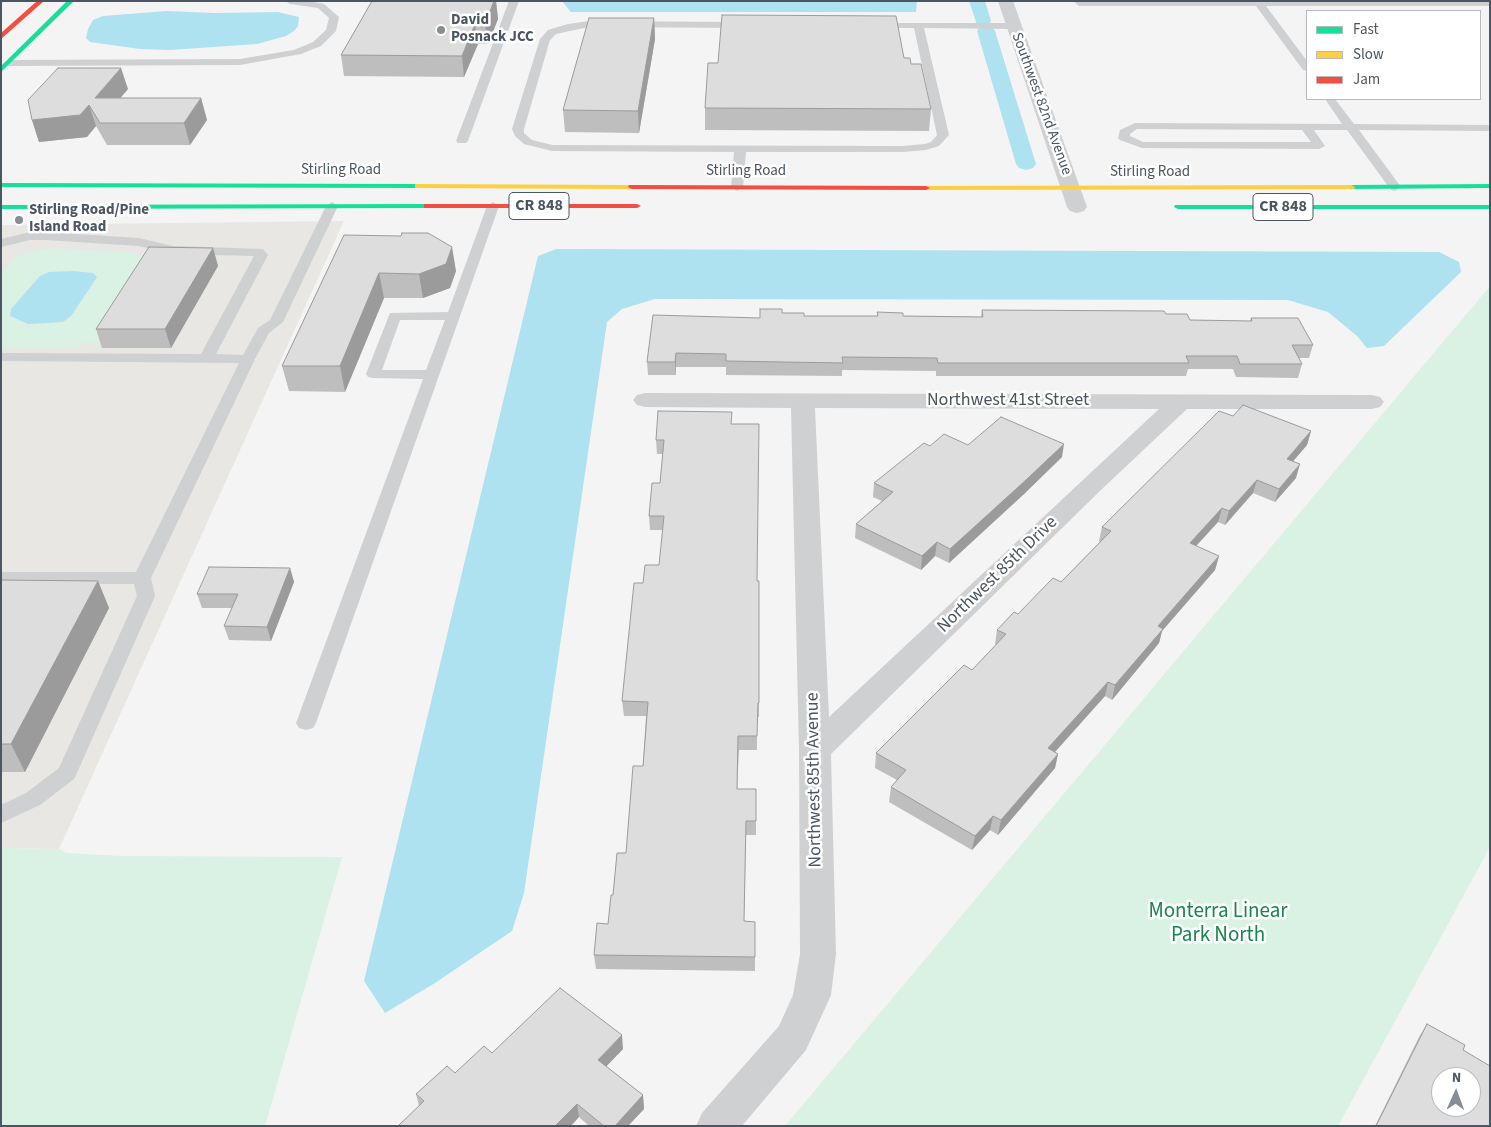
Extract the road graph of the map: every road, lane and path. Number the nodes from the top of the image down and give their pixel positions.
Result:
1 (41, 1) edge
2 (71, 1) edge
3 (290, 1) edge
4 (514, 1) edge
5 (1005, 1) edge
6 (1078, 1) edge
7 (1220, 3) edge
8 (1259, 3) edge
9 (1486, 4) edge
10 (759, 25) edge
11 (868, 25) edge
12 (918, 25) junction
13 (1014, 26) junction
14 (1, 37) edge
15 (5, 66) edge
16 (1306, 67) edge
17 (1331, 100) edge
18 (1306, 127) junction
19 (1351, 127) junction
20 (1490, 128) edge
21 (462, 141) dead end
22 (746, 149) junction
23 (1, 185) edge
24 (498, 186) junction
25 (1490, 186) edge
26 (737, 187) junction
27 (1395, 187) junction
28 (1076, 202) junction
29 (332, 206) junction
30 (493, 206) junction
31 (646, 206) dead end
32 (1, 207) edge
33 (1166, 207) dead end
34 (1490, 207) edge
35 (1, 242) edge
36 (453, 316) junction
37 (1, 357) edge
38 (206, 359) junction
39 (248, 359) junction
40 (432, 375) junction
41 (645, 400) dead end
42 (803, 400) junction
43 (1181, 402) junction
44 (1372, 402) dead end
45 (1, 578) edge
46 (142, 578) junction
47 (306, 723) dead end
48 (815, 750) junction
49 (1, 815) edge
50 (716, 1126) edge

1 - 14 main road
2 - 15 main road
3 - 15 lane
4 - 21 lane
5 - 13 street, Southwest 82nd Avenue
6 - 7 lane
7 - 8 lane
8 - 9 lane
8 - 16 lane
10 - 22 lane
11 - 12 lane
12 - 13 lane
12 - 22 lane
13 - 28 street, Southwest 82nd Avenue
17 - 19 lane
18 - 18 lane
18 - 19 lane
19 - 20 lane
19 - 27 lane
22 - 26 lane
23 - 24 main road, Stirling Road / CR 848
24 - 26 main road, Stirling Road / CR 848
24 - 30 main road
25 - 27 main road, Stirling Road / CR 848
26 - 28 main road, Stirling Road / CR 848
27 - 28 main road, Stirling Road / CR 848
29 - 30 main road, CR 848
29 - 32 main road, CR 848
29 - 39 lane
30 - 31 main road, CR 848
30 - 36 lane
33 - 34 main road, Stirling Road / CR 848
35 - 38 lane
36 - 40 lane
36 - 40 lane
37 - 38 lane
38 - 39 lane
39 - 46 lane
40 - 47 lane
41 - 42 street, Northwest 41st Street
42 - 43 street, Northwest 41st Street
42 - 48 street, Northwest 85th Avenue
43 - 44 street, Northwest 41st Street
43 - 48 street, Northwest 85th Drive
45 - 46 lane
46 - 49 lane
48 - 50 street, Northwest 85th Avenue

